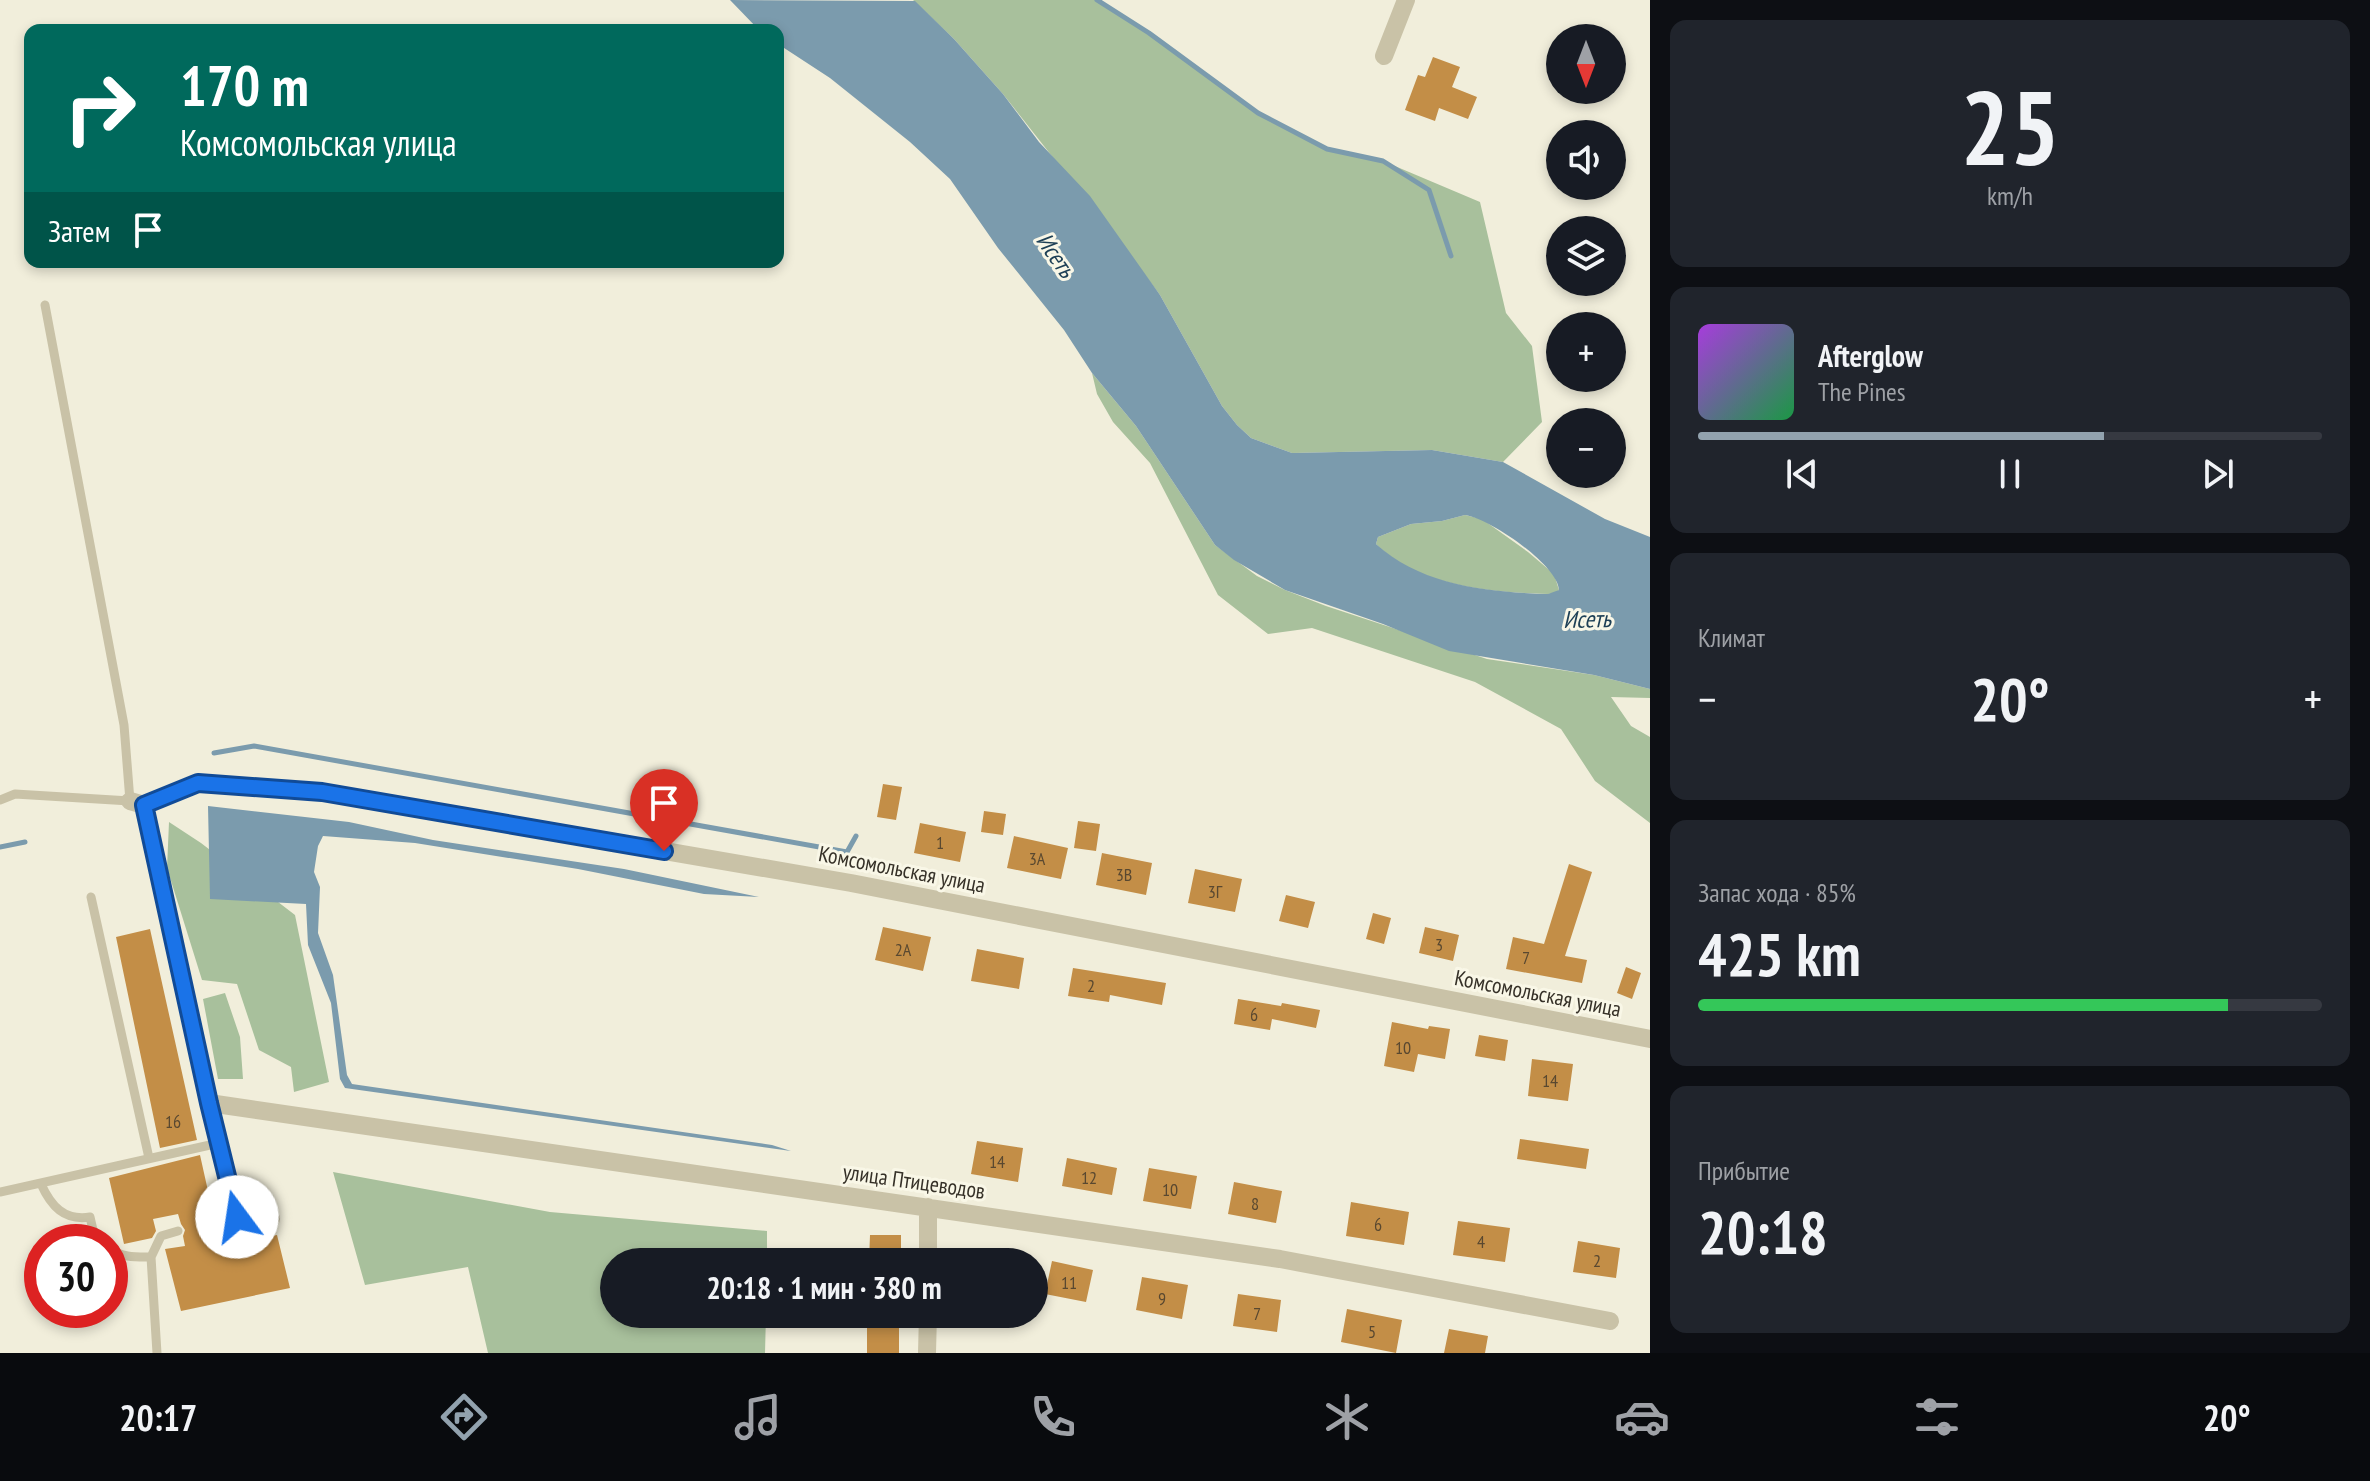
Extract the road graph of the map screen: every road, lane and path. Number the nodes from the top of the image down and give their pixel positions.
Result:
1 (1406, 0) edge
2 (1384, 56) dead end
3 (45, 305) dead end
4 (0, 800) edge
5 (137, 803) junction
6 (91, 897) dead end
7 (1650, 1039) edge
8 (209, 1103) junction
9 (219, 1143) junction
10 (149, 1158) junction
11 (41, 1184) junction
12 (0, 1192) edge
13 (928, 1207) junction
14 (237, 1217) junction
15 (271, 1219) dead end
16 (215, 1221) dead end
17 (92, 1224) edge
18 (178, 1231) dead end
19 (928, 1248) edge
20 (128, 1256) edge
21 (151, 1257) junction
22 (1610, 1321) dead end
23 (928, 1328) edge
24 (157, 1353) edge
25 (927, 1353) edge

1 - 2 street
3 - 5 lane
4 - 5 lane
5 - 7 street, Комсомольская улица
5 - 8 street
6 - 10 lane
8 - 9 street
8 - 13 street, улица Птицеводов
9 - 10 lane
9 - 14 street
10 - 11 lane
11 - 12 lane
11 - 17 lane
13 - 19 street
13 - 22 street, улица Птицеводов
14 - 15 street
14 - 16 street
18 - 21 lane
20 - 21 lane
21 - 24 lane
23 - 25 street

